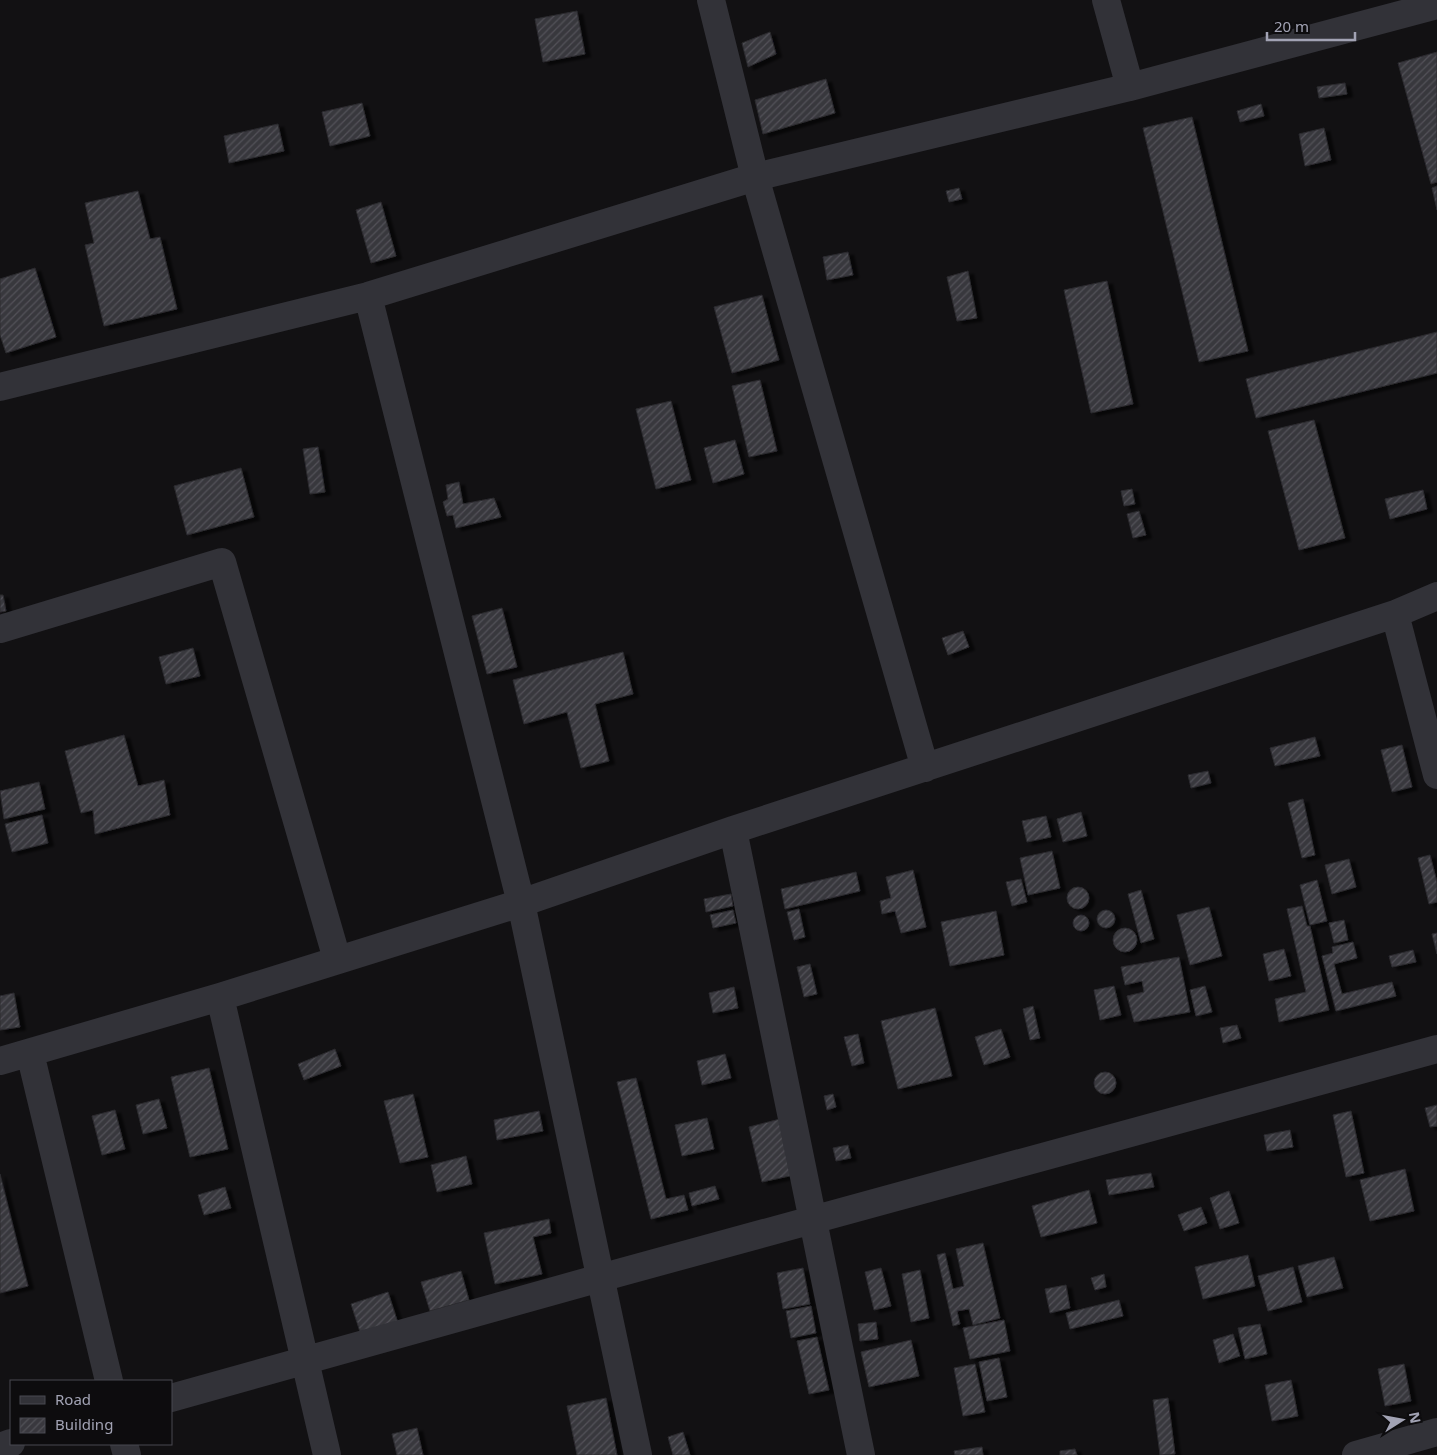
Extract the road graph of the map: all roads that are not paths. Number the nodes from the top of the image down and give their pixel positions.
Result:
1 (711, 0) edge
2 (1106, 0) edge
3 (1437, 5) edge
4 (1130, 87) junction
5 (755, 177) junction
6 (368, 296) junction
7 (0, 387) edge
8 (1437, 596) edge
9 (1396, 614) junction
10 (0, 630) edge
11 (925, 768) junction
12 (1437, 775) edge
13 (733, 830) junction
14 (521, 903) junction
15 (337, 959) junction
16 (220, 996) junction
17 (1437, 1049) edge
18 (30, 1053) junction
19 (0, 1061) edge
20 (813, 1219) junction
21 (600, 1278) junction
22 (304, 1360) junction
23 (109, 1380) edge
24 (172, 1398) edge
25 (1437, 1432) edge
26 (327, 1455) edge
27 (638, 1455) edge
28 (861, 1455) edge
29 (1356, 1455) edge

1 - 5 street
2 - 4 street
3 - 4 street
4 - 5 street
5 - 6 street
5 - 11 street
6 - 7 street
6 - 14 street
8 - 9 street
9 - 11 street
9 - 12 street
10 - 15 street
11 - 13 street
13 - 14 street
13 - 20 street
14 - 15 street
14 - 21 street
15 - 16 street
16 - 18 street
16 - 22 street
17 - 20 street
18 - 19 street
18 - 23 street
20 - 21 street
20 - 28 street
21 - 22 street
21 - 27 street
22 - 24 street
22 - 26 street
25 - 29 street

